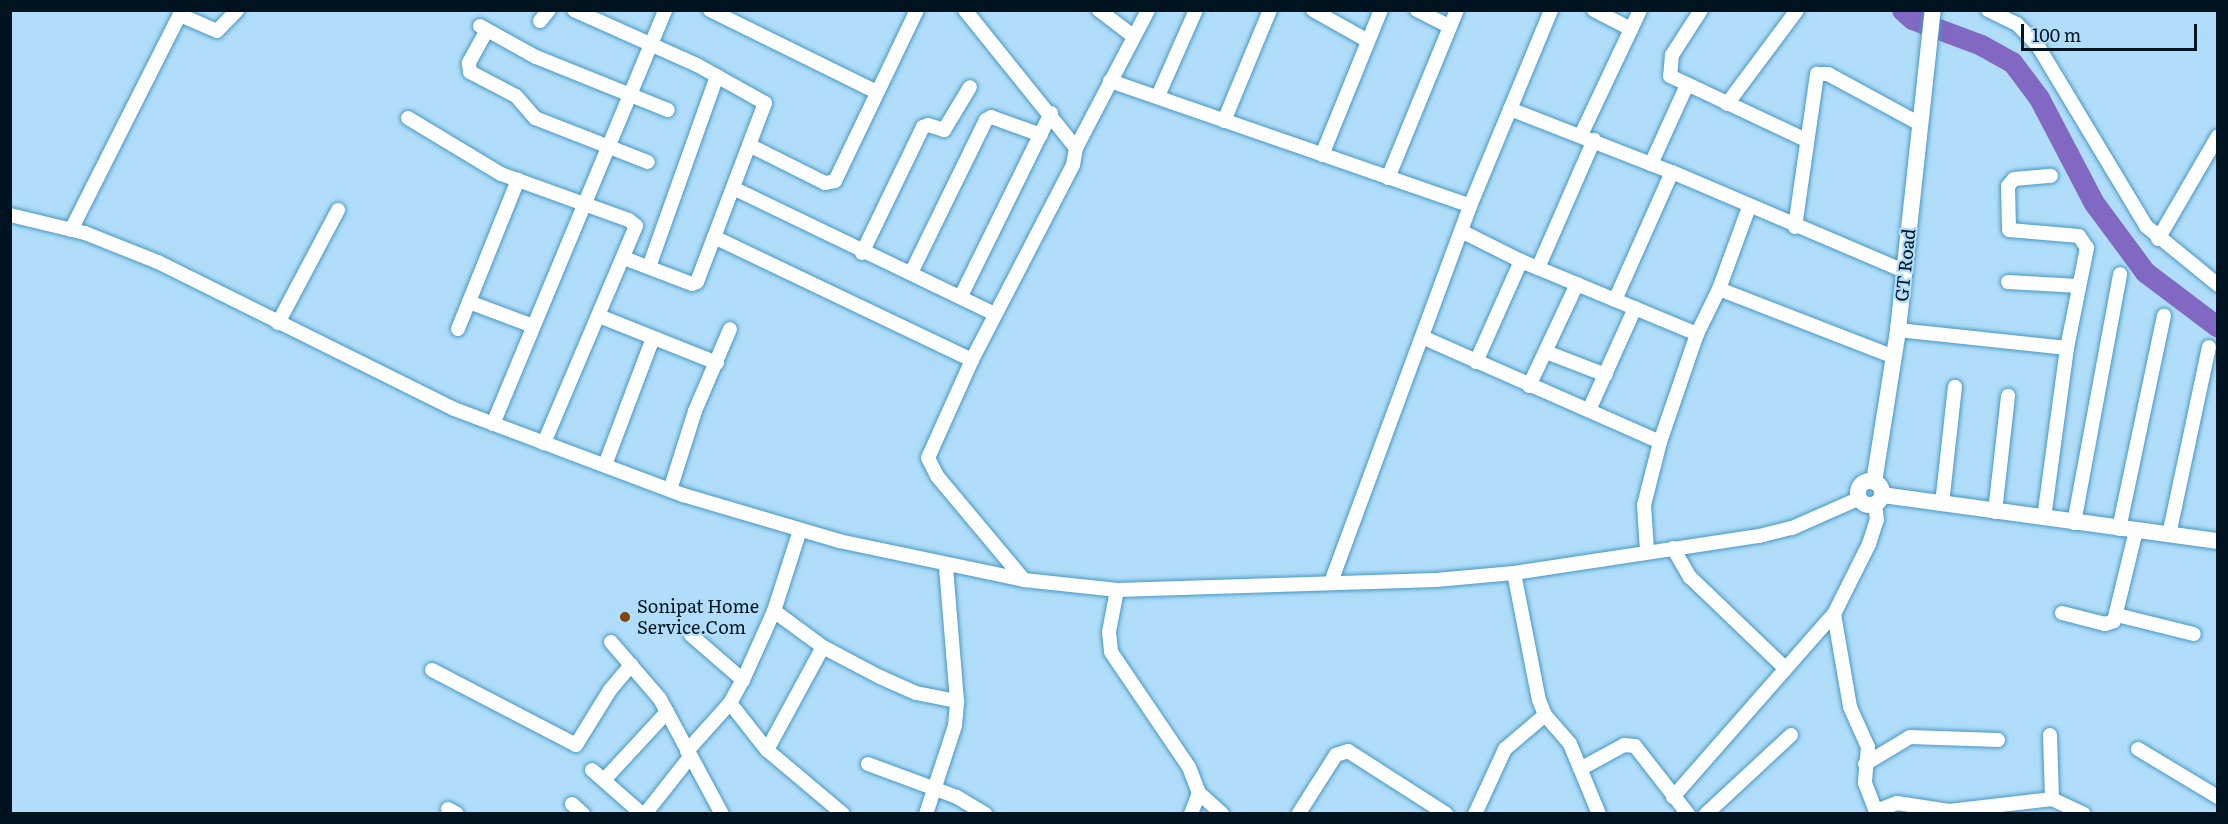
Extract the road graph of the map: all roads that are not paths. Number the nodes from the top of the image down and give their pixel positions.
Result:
1 (237, 10) edge
2 (574, 10) edge
3 (665, 10) edge
4 (711, 10) edge
5 (965, 10) edge
6 (1099, 10) edge
7 (1148, 10) edge
8 (1196, 10) edge
9 (1270, 10) edge
10 (1313, 10) edge
11 (1382, 10) edge
12 (1417, 10) edge
13 (1457, 10) edge
14 (1551, 10) edge
15 (1594, 10) edge
16 (1640, 10) edge
17 (1701, 10) edge
18 (1797, 10) edge
19 (1933, 10) edge
20 (1988, 10) edge
21 (915, 11) edge
22 (181, 13) edge
23 (1450, 27) junction
24 (1631, 29) junction
25 (1133, 36) junction
26 (1368, 41) junction
27 (649, 44) junction
28 (717, 76) junction
29 (1110, 81) junction
30 (1687, 85) junction
31 (970, 87) dead end
32 (877, 92) junction
33 (628, 94) junction
34 (1158, 96) junction
35 (1727, 104) junction
36 (1510, 109) junction
37 (668, 110) dead end
38 (1051, 113) junction
39 (408, 118) dead end
40 (1224, 121) junction
41 (1920, 124) junction
42 (1041, 135) junction
43 (2217, 136) edge
44 (1588, 138) junction
45 (1806, 140) junction
46 (749, 145) junction
47 (606, 147) junction
48 (1076, 148) junction
49 (1322, 155) junction
50 (648, 162) dead end
51 (1651, 164) junction
52 (1672, 172) junction
53 (2051, 176) dead end
54 (1388, 178) junction
55 (518, 180) junction
56 (733, 188) junction
57 (583, 204) junction
58 (1470, 206) junction
59 (1749, 207) junction
60 (338, 210) dead end
61 (10, 215) edge
62 (1795, 227) junction
63 (71, 230) junction
64 (1461, 231) junction
65 (714, 237) junction
66 (2158, 239) junction
67 (862, 253) junction
68 (624, 258) junction
69 (1521, 261) junction
70 (649, 267) junction
71 (1538, 268) junction
72 (912, 271) junction
73 (1904, 271) junction
74 (2120, 274) dead end
75 (2008, 282) dead end
76 (1577, 284) junction
77 (2217, 285) edge
78 (2079, 286) junction
79 (1719, 289) junction
80 (961, 296) junction
81 (1615, 300) junction
82 (469, 302) junction
83 (1635, 308) junction
84 (995, 314) junction
85 (599, 316) junction
86 (2164, 316) dead end
87 (278, 323) junction
88 (533, 326) junction
89 (458, 329) dead end
90 (730, 329) dead end
91 (1898, 330) junction
92 (1697, 334) junction
93 (1422, 337) junction
94 (653, 338) junction
95 (2209, 347) dead end
96 (2067, 348) junction
97 (1546, 352) junction
98 (1894, 357) junction
99 (972, 360) junction
100 (1476, 362) junction
101 (717, 363) junction
102 (1606, 375) junction
103 (1529, 386) junction
104 (1955, 387) dead end
105 (2008, 396) dead end
106 (1589, 410) junction
107 (493, 424) junction
108 (1660, 442) junction
109 (544, 443) junction
110 (604, 465) junction
111 (670, 490) junction
112 (1873, 495) junction
113 (1942, 504) junction
114 (1995, 512) junction
115 (2044, 518) junction
116 (2074, 523) junction
117 (800, 530) junction
118 (2128, 530) junction
119 (2169, 535) junction
120 (2217, 541) edge
121 (1673, 548) junction
122 (1647, 551) junction
123 (945, 566) junction
124 (1514, 573) junction
125 (1024, 580) junction
126 (1331, 582) junction
127 (1117, 590) junction
128 (774, 611) junction
129 (2062, 613) dead end
130 (1834, 614) junction
131 (2117, 615) junction
132 (2194, 634) dead end
133 (691, 635) dead end
134 (611, 642) dead end
135 (823, 647) junction
136 (631, 665) junction
137 (1785, 668) junction
138 (432, 670) dead end
139 (743, 680) junction
140 (957, 701) junction
141 (729, 703) junction
142 (667, 712) junction
143 (1545, 715) junction
144 (1791, 735) dead end
145 (2050, 735) dead end
146 (1998, 740) dead end
147 (2138, 749) dead end
148 (767, 750) junction
149 (689, 754) junction
150 (868, 764) dead end
151 (1865, 764) junction
152 (1580, 769) junction
153 (592, 770) dead end
154 (604, 780) junction
155 (937, 790) junction
156 (1199, 794) junction
157 (2217, 796) edge
158 (1674, 797) junction
159 (2052, 799) junction
160 (1876, 812) edge
161 (644, 813) edge
162 (722, 813) edge
163 (843, 813) edge
164 (926, 813) edge
165 (985, 813) edge
166 (1191, 813) edge
167 (1222, 813) edge
168 (1298, 813) edge
169 (1310, 813) edge
170 (1446, 813) edge
171 (1475, 813) edge
172 (1599, 813) edge
173 (1688, 813) edge
174 (1706, 813) edge
175 (2084, 813) edge

1 - 22 street
2 - 27 street
3 - 27 street
4 - 32 street
5 - 38 street
6 - 25 street
7 - 25 street
8 - 34 street
9 - 40 street
10 - 26 street
11 - 26 street
12 - 23 street
13 - 23 street
14 - 36 street
15 - 24 street
16 - 24 street
17 - 30 street
18 - 35 street
19 - 41 main road, GT Road
20 - 66 street
21 - 32 street
22 - 63 street
23 - 54 street
24 - 44 street
25 - 29 street
26 - 49 street
27 - 28 street
27 - 33 street
28 - 46 street
28 - 70 street
29 - 34 street
29 - 48 street
30 - 35 street
30 - 51 street
31 - 67 street
32 - 46 street
33 - 37 street
33 - 47 street
33 - 47 street
34 - 40 street
35 - 45 street
36 - 44 street
36 - 58 street
38 - 42 street
38 - 48 street
39 - 55 street
40 - 49 street
41 - 45 street
41 - 73 main road, GT Road
42 - 72 street
42 - 80 street
43 - 66 street
44 - 51 street
44 - 71 street
45 - 62 street
46 - 56 street
47 - 50 street
47 - 57 street
48 - 84 street
49 - 54 street
51 - 52 street
52 - 59 street
52 - 81 street
53 - 78 street
54 - 58 street
55 - 57 street
55 - 82 street
56 - 65 street
56 - 67 street
57 - 68 street
57 - 88 street
58 - 64 street
59 - 62 street
59 - 79 street
60 - 87 street
61 - 63 street
62 - 73 street
63 - 87 street
64 - 69 street
64 - 93 street
65 - 70 street
65 - 99 street
66 - 77 street
67 - 72 street
68 - 70 street
68 - 85 street
69 - 71 street
69 - 100 street
71 - 76 street
72 - 80 street
73 - 91 main road, GT Road
74 - 116 street
75 - 78 street
76 - 81 street
76 - 97 street
78 - 96 street
79 - 92 street
79 - 98 street
80 - 84 street
81 - 83 street
82 - 88 street
82 - 89 street
83 - 92 street
83 - 102 street
84 - 99 street
85 - 94 street
85 - 109 street
86 - 118 street
87 - 107 street
88 - 107 street
90 - 101 street
91 - 96 street
91 - 98 main road, GT Road
92 - 108 street
93 - 100 street
93 - 126 street
94 - 101 street
94 - 110 street
95 - 119 street
96 - 115 street
97 - 102 street
97 - 103 street
98 - 112 main road, GT Road
99 - 125 street
100 - 103 street
101 - 111 street
102 - 106 street
103 - 106 street
104 - 113 street
105 - 114 street
106 - 108 street
107 - 109 street
108 - 122 street
109 - 110 street
110 - 111 street
111 - 117 street
112 - 113 main road
112 - 121 street
112 - 130 street
113 - 114 main road
114 - 115 main road
115 - 116 main road
116 - 118 main road
117 - 123 street
117 - 128 street
118 - 119 main road
118 - 131 street
119 - 120 main road
121 - 122 street
121 - 137 street
122 - 124 street
123 - 125 street
123 - 140 street
124 - 126 street
124 - 143 street
125 - 127 street
126 - 127 street
127 - 156 street
128 - 135 street
128 - 139 street
129 - 131 street
130 - 137 street
130 - 151 street
131 - 132 street
133 - 139 street
134 - 136 street
135 - 140 street
135 - 148 street
136 - 138 street
136 - 142 street
137 - 158 street
139 - 141 street
140 - 155 street
141 - 148 street
141 - 149 street
142 - 149 street
142 - 154 street
143 - 152 street
143 - 171 street
144 - 174 street
145 - 159 street
146 - 151 street
147 - 157 street
148 - 163 street
149 - 161 street
149 - 162 street
150 - 155 street
151 - 160 street
152 - 158 street
152 - 172 street
153 - 154 street
154 - 161 street
155 - 164 street
155 - 165 street
156 - 166 street
156 - 167 street
158 - 173 street
159 - 160 street
159 - 175 street
168 - 169 street
168 - 170 street

